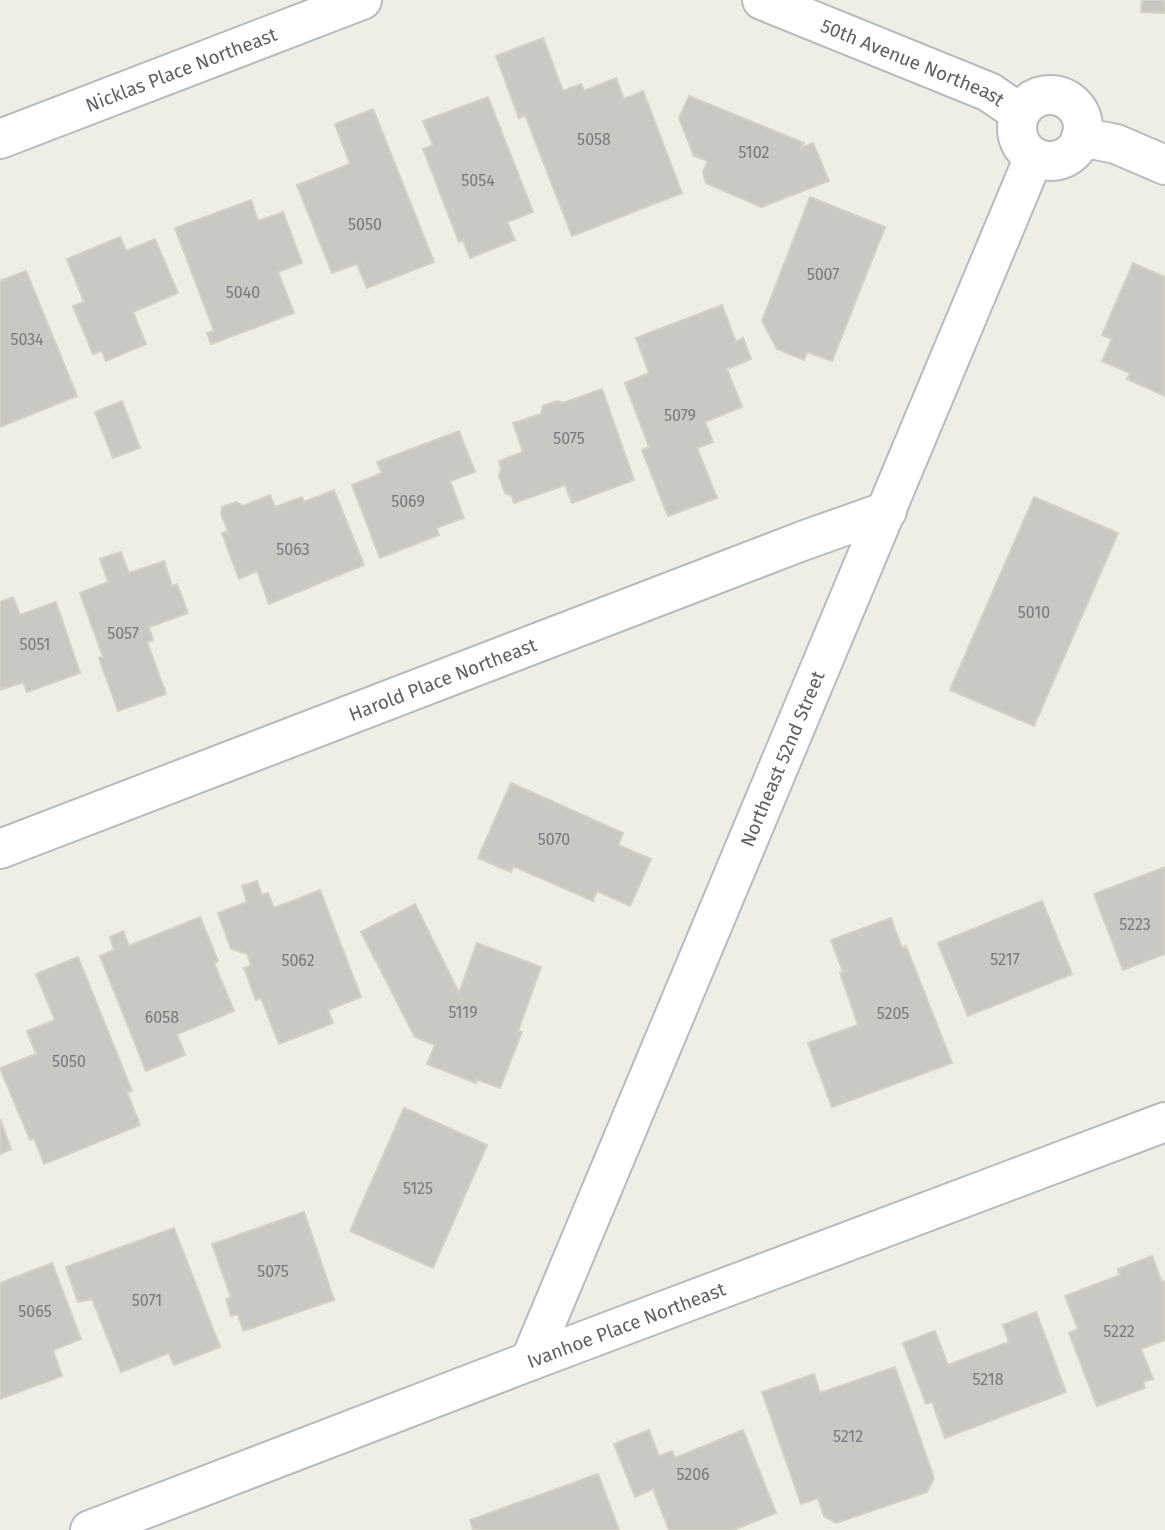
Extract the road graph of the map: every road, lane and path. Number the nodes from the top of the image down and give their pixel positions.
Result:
1 (362, 0) edge
2 (762, 0) edge
3 (1020, 113) junction
4 (1081, 137) junction
5 (0, 139) edge
6 (1034, 157) junction
7 (1165, 165) edge
8 (887, 511) junction
9 (0, 849) edge
10 (1165, 1122) edge
11 (530, 1361) junction
12 (90, 1530) edge

1 - 5 street, Nicklas Place Northeast
2 - 3 street, 50th Avenue Northeast
3 - 4 street
3 - 6 street
4 - 6 street
4 - 7 street
6 - 8 street, Northeast 52nd Street
8 - 9 street, Harold Place Northeast
8 - 11 street, Northeast 52nd Street
10 - 11 street, Ivanhoe Place Northeast
11 - 12 street, Ivanhoe Place Northeast

